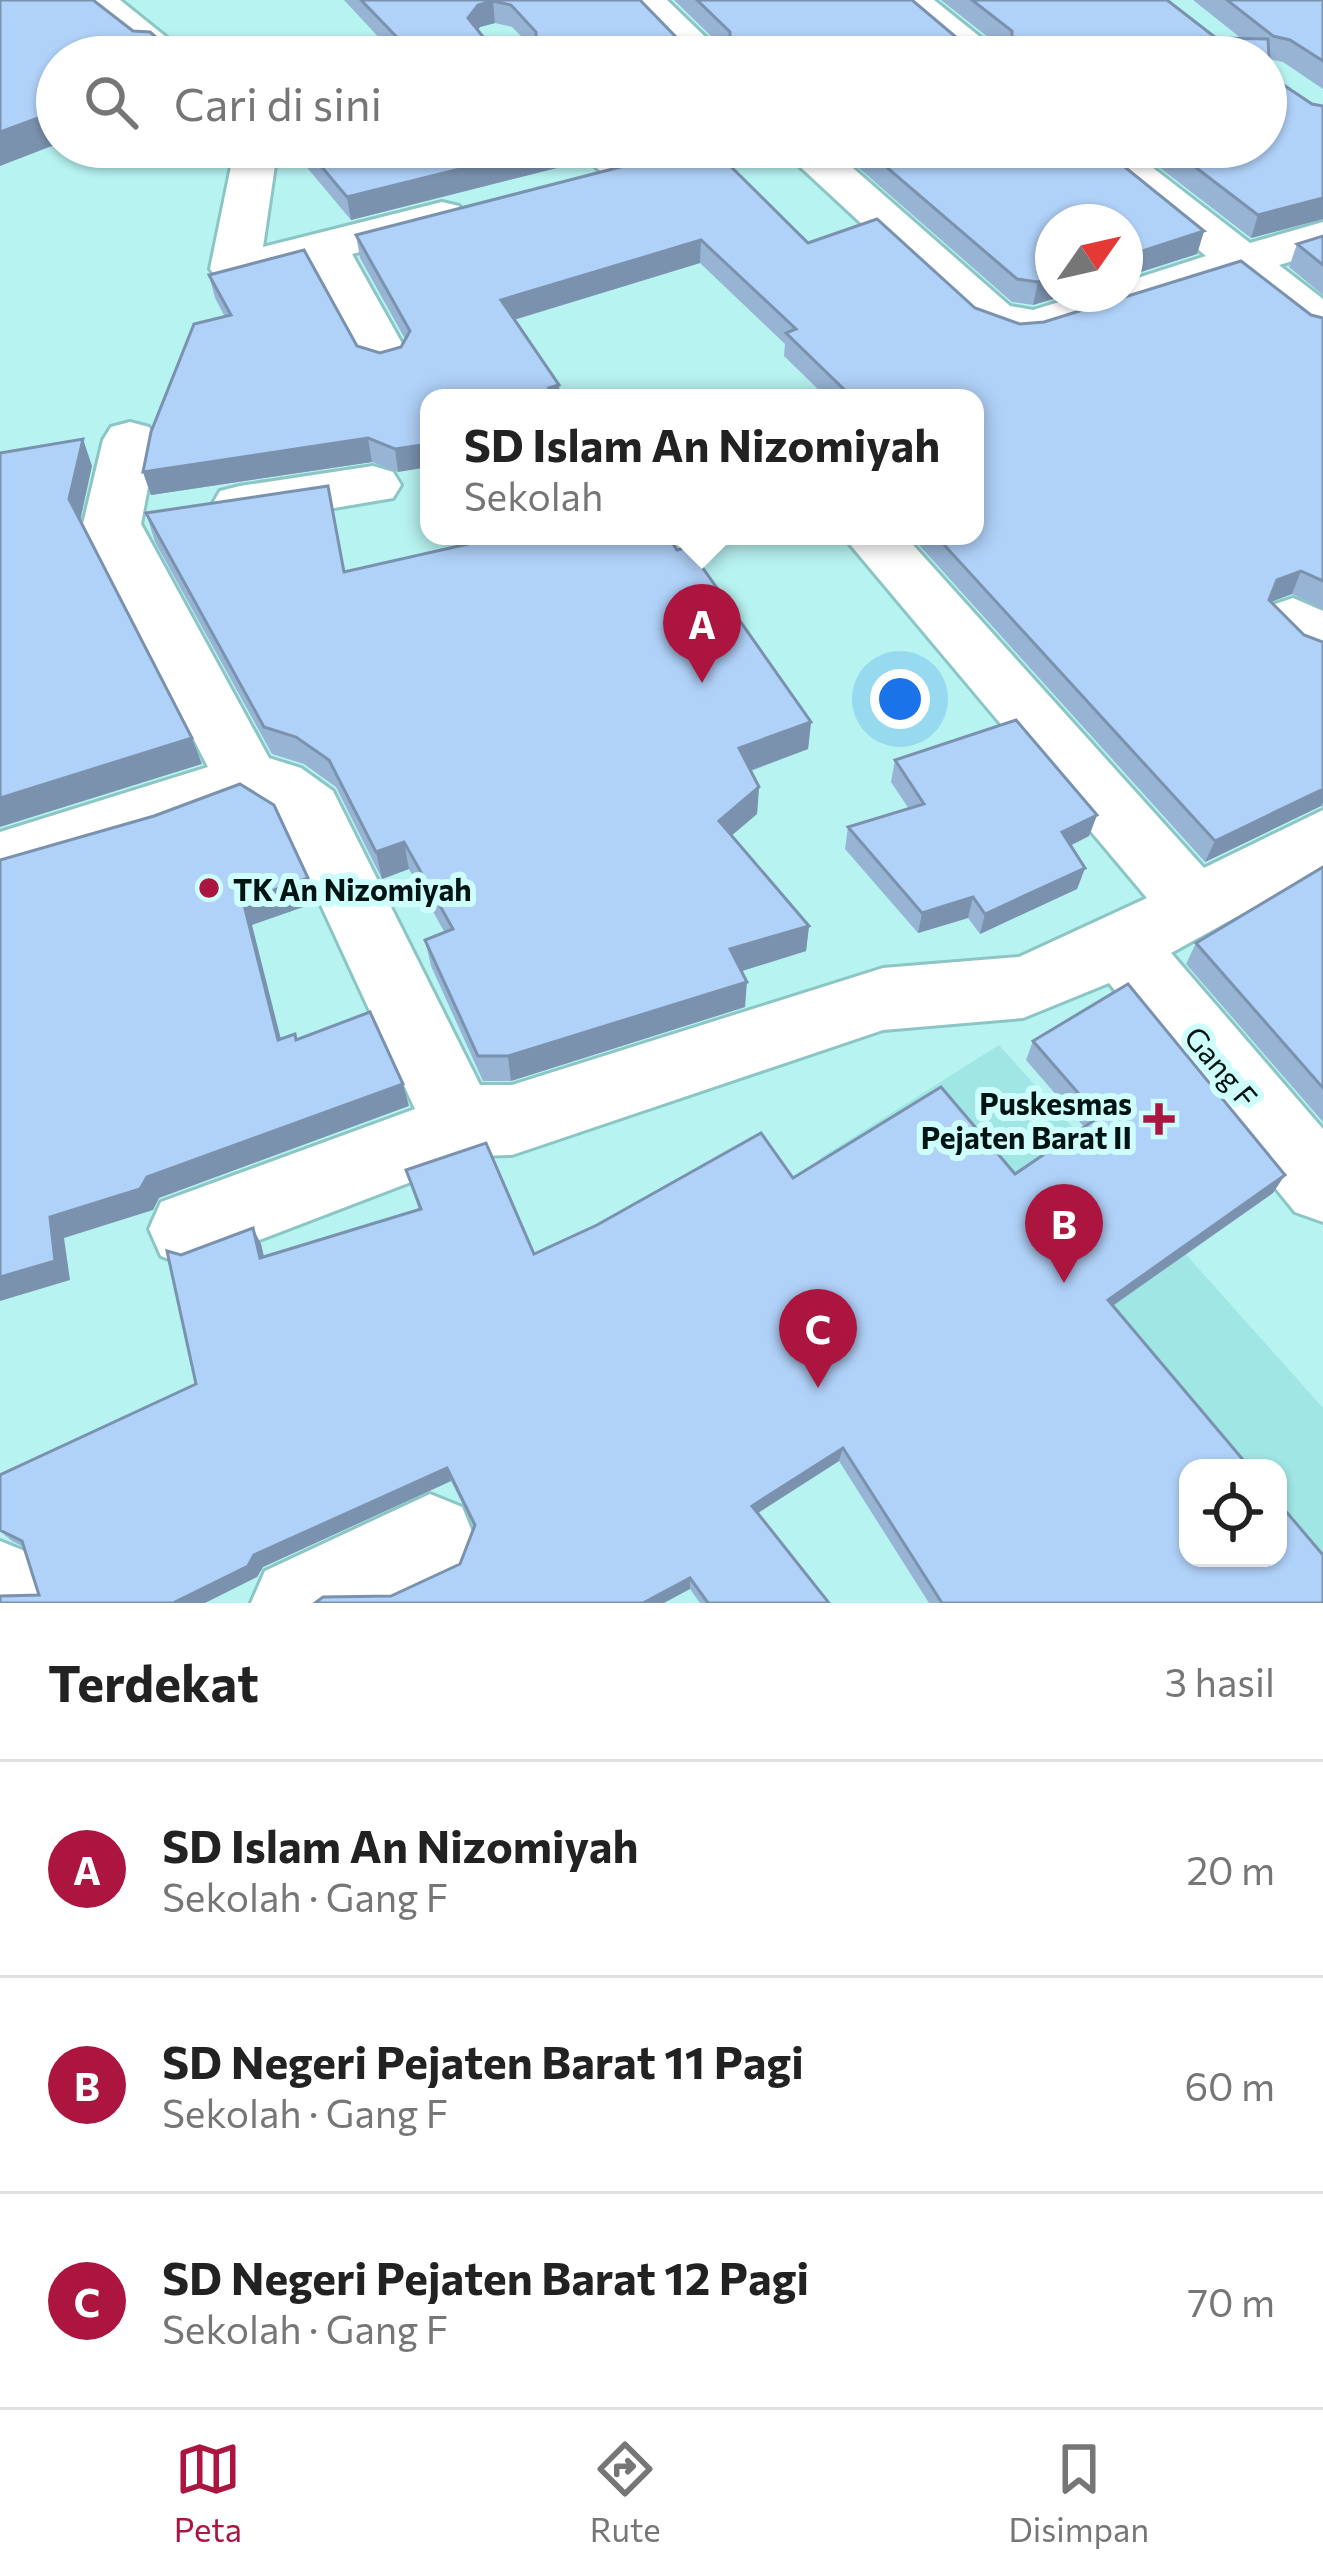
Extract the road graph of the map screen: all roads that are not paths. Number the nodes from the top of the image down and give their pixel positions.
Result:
1 (94, 0) edge
2 (643, 0) edge
3 (908, 0) edge
4 (142, 36) edge
5 (682, 36) edge
6 (956, 36) edge
7 (251, 168) edge
8 (826, 168) edge
9 (1124, 168) edge
10 (485, 205) edge
11 (1323, 236) edge
12 (324, 247) junction
13 (1244, 262) junction
14 (1323, 324) edge
15 (382, 356) edge
16 (130, 440) dead end
17 (373, 484) dead end
18 (112, 524) junction
19 (880, 545) edge
20 (247, 779) junction
21 (1323, 837) edge
22 (0, 859) edge
23 (1193, 904) junction
24 (1121, 946) junction
25 (478, 1121) junction
26 (1323, 1186) edge
27 (189, 1228) dead end
28 (430, 1539) dead end
29 (0, 1586) edge
30 (3, 1603) edge
31 (297, 1603) edge

1 - 4 street
2 - 5 street
3 - 6 street
7 - 12 street
8 - 13 street
9 - 13 street
10 - 12 street
11 - 13 street
12 - 15 street
13 - 14 street
16 - 18 street
17 - 18 street
18 - 20 street
19 - 23 street
20 - 22 street
20 - 25 street
21 - 23 street
23 - 24 street
24 - 25 street
24 - 26 street, Gang F
25 - 27 street
28 - 31 street
29 - 30 street

